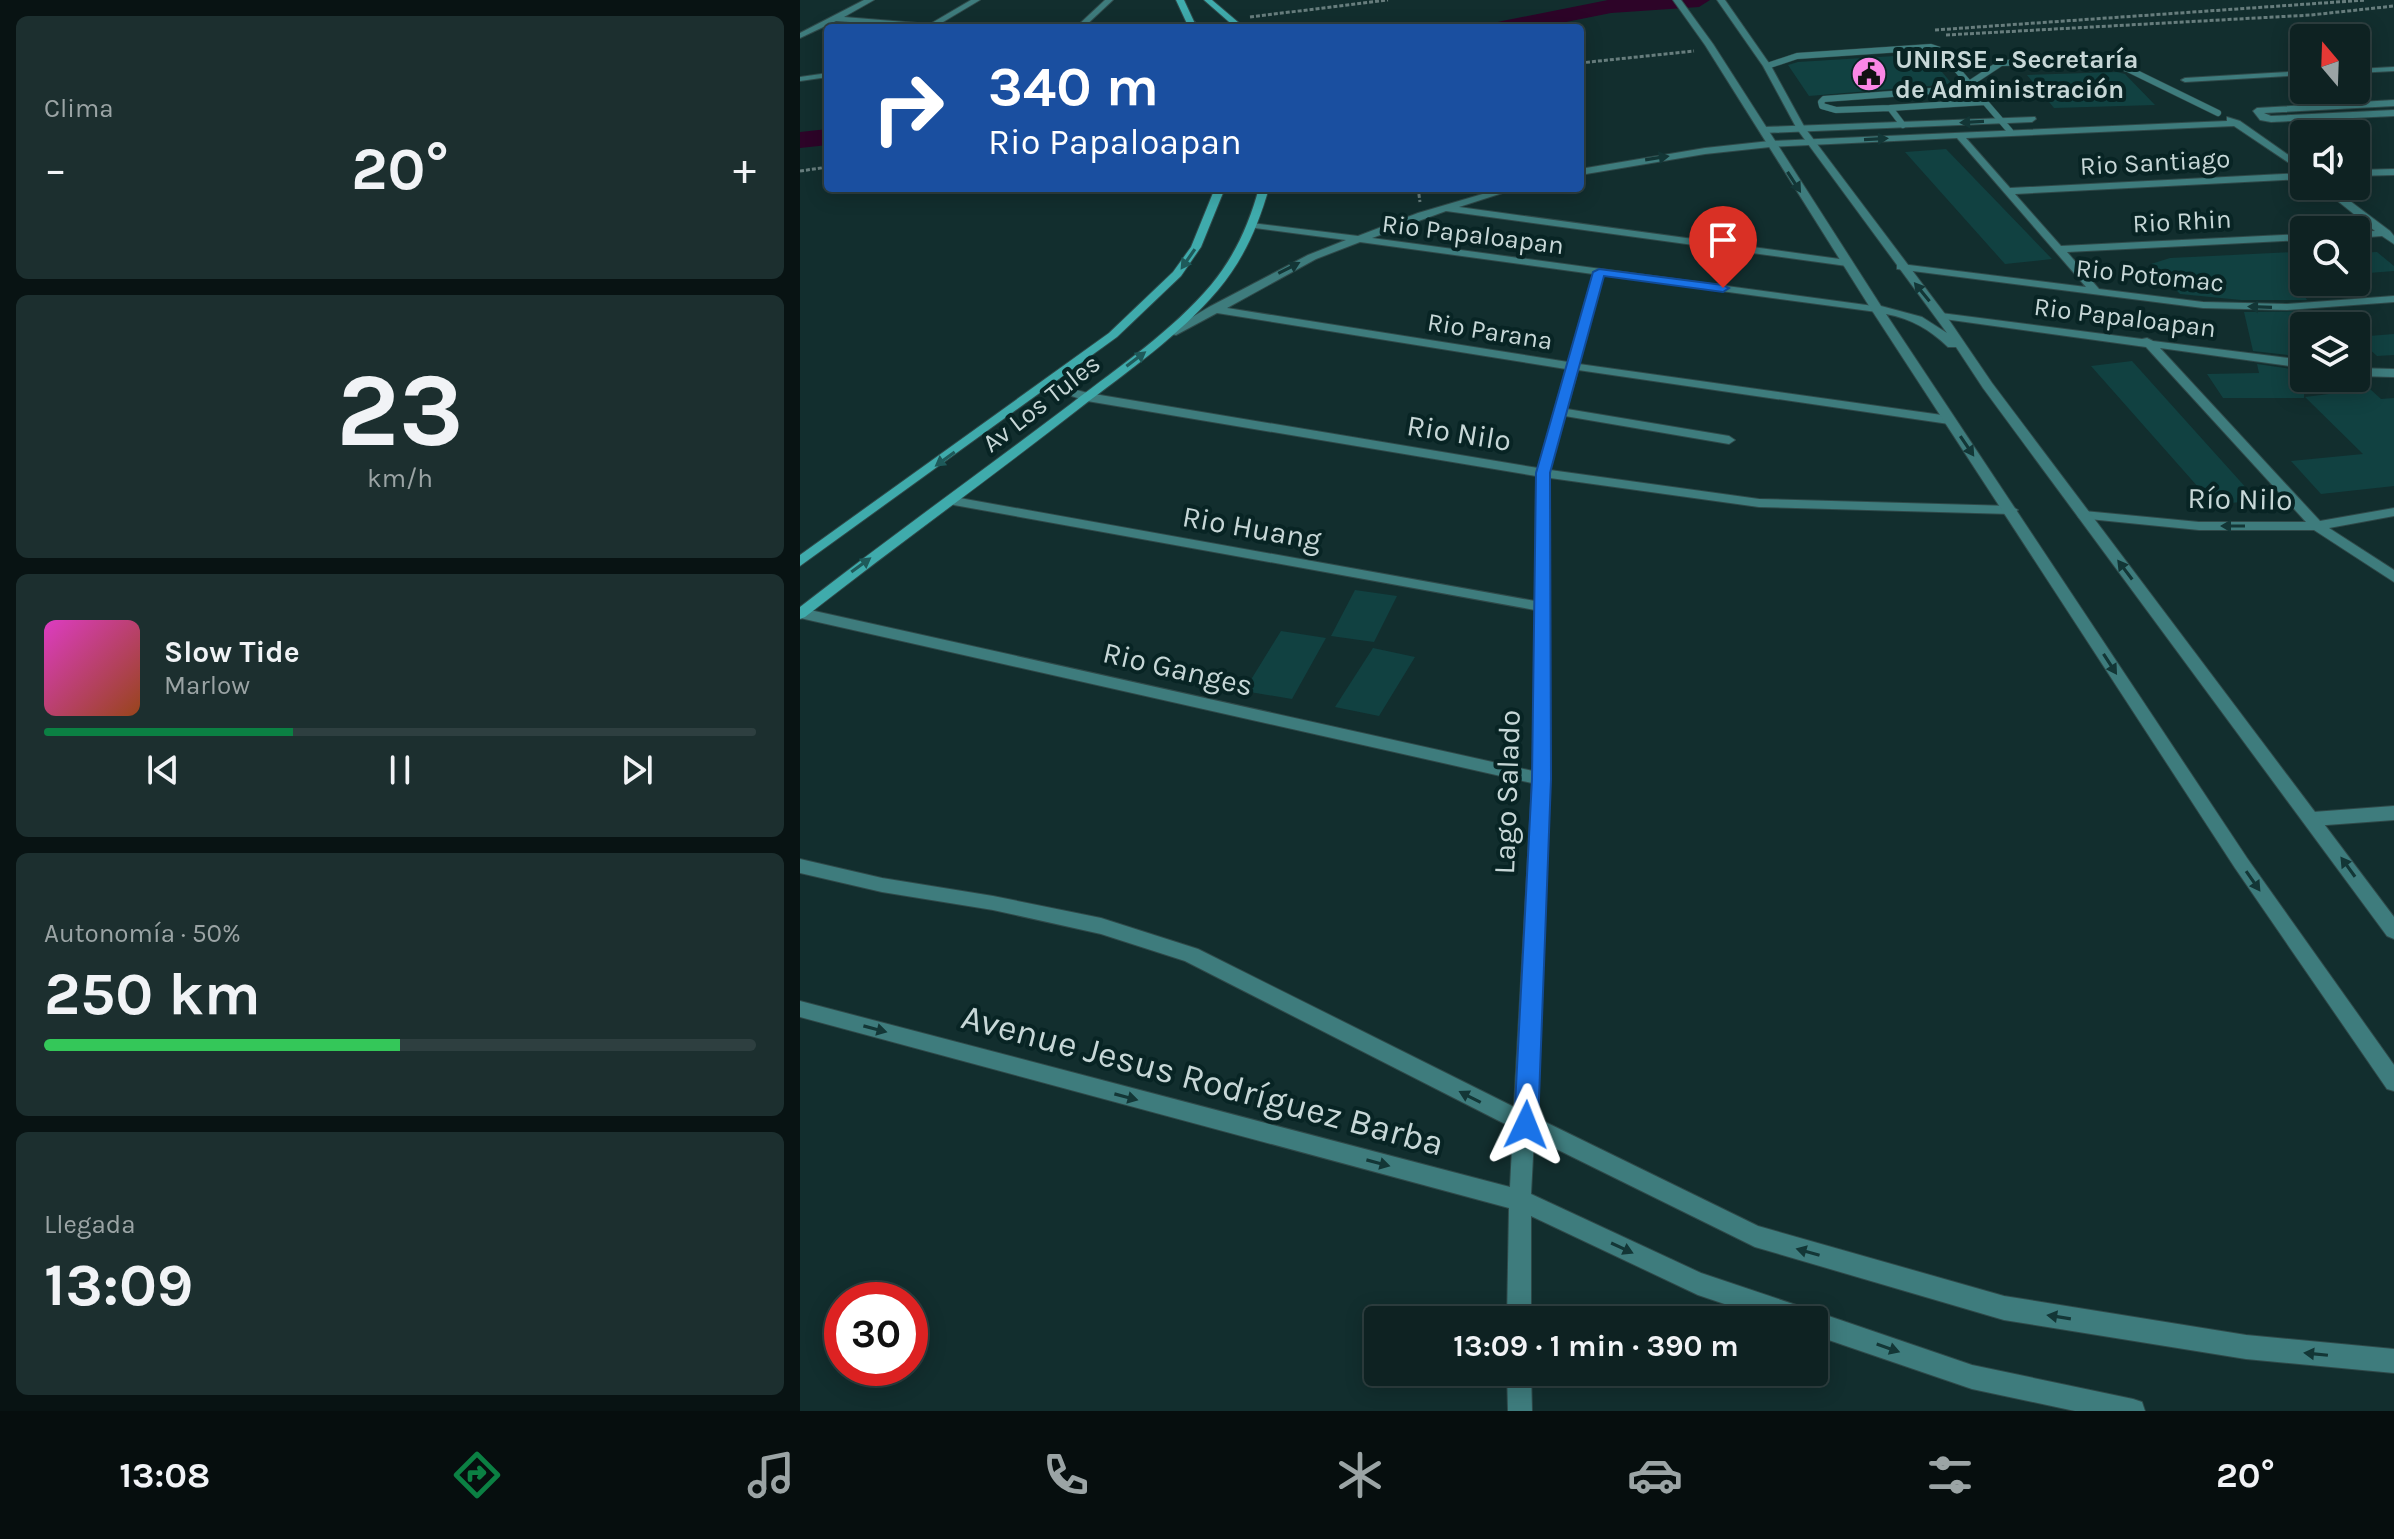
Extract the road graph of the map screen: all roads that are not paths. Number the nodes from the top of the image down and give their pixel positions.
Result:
1 (870, 0) edge
2 (976, 0) edge
3 (1109, 0) edge
4 (1180, 0) edge
5 (1208, 0) edge
6 (1677, 0) edge
7 (1721, 0) edge
8 (833, 18) junction
9 (898, 24) edge
10 (935, 24) edge
11 (1083, 24) edge
12 (1191, 24) edge
13 (1238, 24) edge
14 (800, 36) edge
15 (1767, 66) junction
16 (2394, 69) edge
17 (2370, 70) edge
18 (2290, 74) edge
19 (824, 76) edge
20 (800, 79) edge
21 (2185, 80) dead end
22 (1971, 86) junction
23 (1985, 102) junction
24 (2394, 103) edge
25 (1890, 108) junction
26 (2218, 113) junction
27 (2394, 113) edge
28 (2191, 114) dead end
29 (2131, 116) dead end
30 (2044, 119) dead end
31 (2001, 120) junction
32 (2237, 123) junction
33 (1903, 125) junction
34 (2139, 125) junction
35 (1801, 129) junction
36 (2010, 131) junction
37 (1958, 134) junction
38 (1766, 137) junction
39 (1810, 142) junction
40 (2290, 163) edge
41 (1584, 171) edge
42 (2394, 172) edge
43 (2370, 173) edge
44 (2290, 174) edge
45 (2008, 191) junction
46 (1218, 192) edge
47 (1263, 192) edge
48 (1499, 192) edge
49 (2343, 200) edge
50 (1445, 208) junction
51 (1255, 225) junction
52 (2389, 233) edge
53 (2290, 238) edge
54 (1351, 240) junction
55 (2394, 241) edge
56 (2062, 249) junction
57 (1847, 263) junction
58 (1901, 267) junction
59 (1599, 272) junction
60 (2096, 292) junction
61 (2394, 299) edge
62 (1213, 309) junction
63 (1877, 309) junction
64 (1941, 316) junction
65 (1172, 333) junction
66 (2147, 341) junction
67 (2290, 362) edge
68 (1572, 366) junction
69 (2370, 372) edge
70 (2394, 373) edge
71 (1987, 385) junction
72 (1046, 386) junction
73 (1087, 397) junction
74 (1560, 411) junction
75 (1949, 420) junction
76 (1729, 440) dead end
77 (1543, 473) junction
78 (954, 501) junction
79 (2011, 510) junction
80 (2394, 512) edge
81 (2084, 515) junction
82 (2317, 526) junction
83 (800, 562) edge
84 (2394, 577) edge
85 (1542, 607) junction
86 (801, 614) edge
87 (1541, 779) junction
88 (2394, 813) edge
89 (2313, 819) junction
90 (800, 866) edge
91 (2394, 931) edge
92 (800, 1009) edge
93 (2394, 1082) edge
94 (1526, 1125) junction
95 (1520, 1200) junction
96 (1519, 1306) edge
97 (1765, 1306) edge
98 (1828, 1328) edge
99 (2394, 1361) edge
100 (1519, 1386) edge
101 (1520, 1411) edge
102 (2133, 1411) edge

1 - 8 street
2 - 10 street
3 - 11 street
4 - 12 main road
5 - 13 main road
6 - 38 street
7 - 15 street
8 - 9 street
8 - 14 street
15 - 22 lane
15 - 35 street
16 - 17 street
18 - 21 street
19 - 20 street
22 - 23 lane
22 - 25 lane
22 - 26 lane
23 - 25 lane
23 - 31 lane
24 - 27 street
25 - 33 lane
26 - 28 street
26 - 32 street
29 - 34 street
30 - 31 street
31 -> 33 street
31 - 36 lane
32 - 34 street
32 - 40 street
33 - 35 street
34 - 36 street
35 - 38 street
35 - 39 street
36 - 37 street
39 -> 37 street
37 - 45 street
38 - 39 street
41 -> 38 street
38 -> 57 street
39 - 58 street
42 - 43 street
44 - 45 street, Rio Santiago
45 - 56 street
46 -> 72 main road, Av Los Tules
47 - 51 main road, Av Los Tules
48 - 50 street
49 - 52 street
50 - 54 street
50 - 57 street
51 - 54 street, Rio Papaloapan
51 - 65 main road, Av Los Tules
52 - 55 street
53 - 56 street, Rio Rhin
54 - 59 street, Rio Papaloapan
62 -> 54 street
56 - 60 street
57 - 63 street
58 - 60 street, Rio Potomac
64 -> 58 street
59 - 63 street, Rio Papaloapan
59 - 68 street, Lago Salado
61 -> 60 street, Rio Potomac
62 - 65 street
62 - 68 street, Rio Parana
63 - 71 street, Rio Papaloapan
63 - 75 street
64 - 66 street, Rio Papaloapan
64 - 71 street
73 -> 65 main road, Av Los Tules
66 - 67 street, Rio Papaloapan
66 - 82 street
68 - 74 street, Lago Salado
68 - 75 street, Rio Parana
69 - 70 street
71 - 81 street
72 - 73 street, Rio Nilo
72 -> 83 main road, Av Los Tules
73 - 77 street, Rio Nilo
73 - 78 main road, Av Los Tules
74 - 76 street
74 - 77 street, Lago Salado
75 -> 79 street
77 - 79 street, Rio Nilo
77 - 85 street, Lago Salado
78 - 85 street, Rio Huang
86 -> 78 main road, Av Los Tules
79 -> 93 street
80 - 82 street, Río Nilo
82 -> 81 street, Río Nilo
89 -> 81 street
82 - 84 street
85 - 87 street, Lago Salado
86 - 87 street, Rio Ganges
87 - 94 street, Lago Salado
88 - 89 street
91 -> 89 street
94 -> 90 street, Avenue Jesus Rodríguez Barba
92 -> 95 street, Avenue Jesus Rodríguez Barba
94 - 95 street, Lago Salado
99 -> 94 street, Avenue Jesus Rodríguez Barba
95 - 96 street, Lago Salado
95 -> 97 street, Avenue Jesus Rodríguez Barba
98 -> 102 street
100 - 101 street

